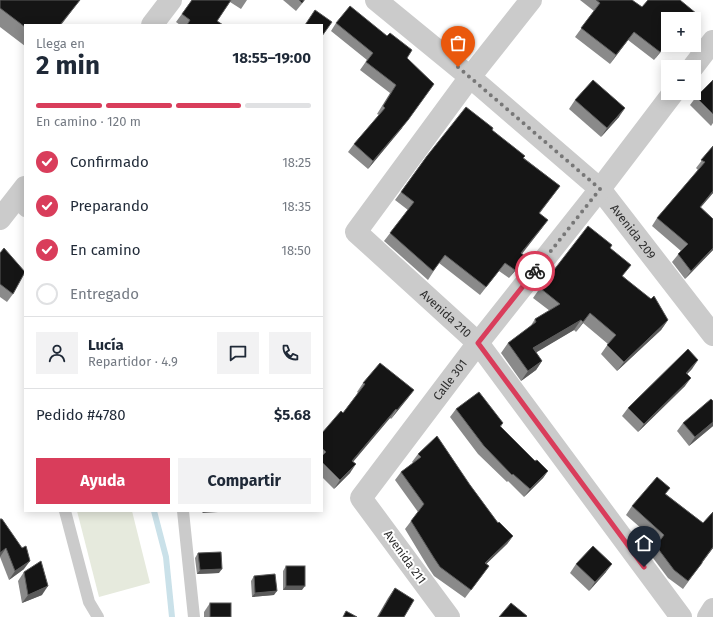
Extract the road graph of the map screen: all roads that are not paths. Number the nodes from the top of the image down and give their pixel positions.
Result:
1 (171, 0) edge
2 (376, 0) edge
3 (531, 0) edge
4 (153, 24) edge
5 (713, 40) edge
6 (698, 60) edge
7 (470, 77) junction
8 (668, 100) edge
9 (600, 189) junction
10 (16, 197) edge
11 (0, 219) edge
12 (713, 335) edge
13 (478, 343) junction
14 (361, 498) joint
15 (65, 512) edge
16 (183, 512) edge
17 (713, 610) edge
18 (98, 617) edge
19 (194, 617) edge
20 (449, 617) edge
21 (681, 617) edge
22 (708, 617) edge

1 - 4 street
2 - 7 street, Avenida 209
3 - 7 street
5 - 6 street
7 - 9 street, Avenida 209
7 - 13 street, Avenida 210
8 - 9 street, Calle 301
9 - 12 street, Avenida 209
9 - 13 street, Calle 301
10 - 11 street
13 - 14 street, Calle 301
13 - 21 street, Avenida 210
14 - 20 street, Avenida 211
15 - 18 lane
16 - 19 lane
17 - 22 street

